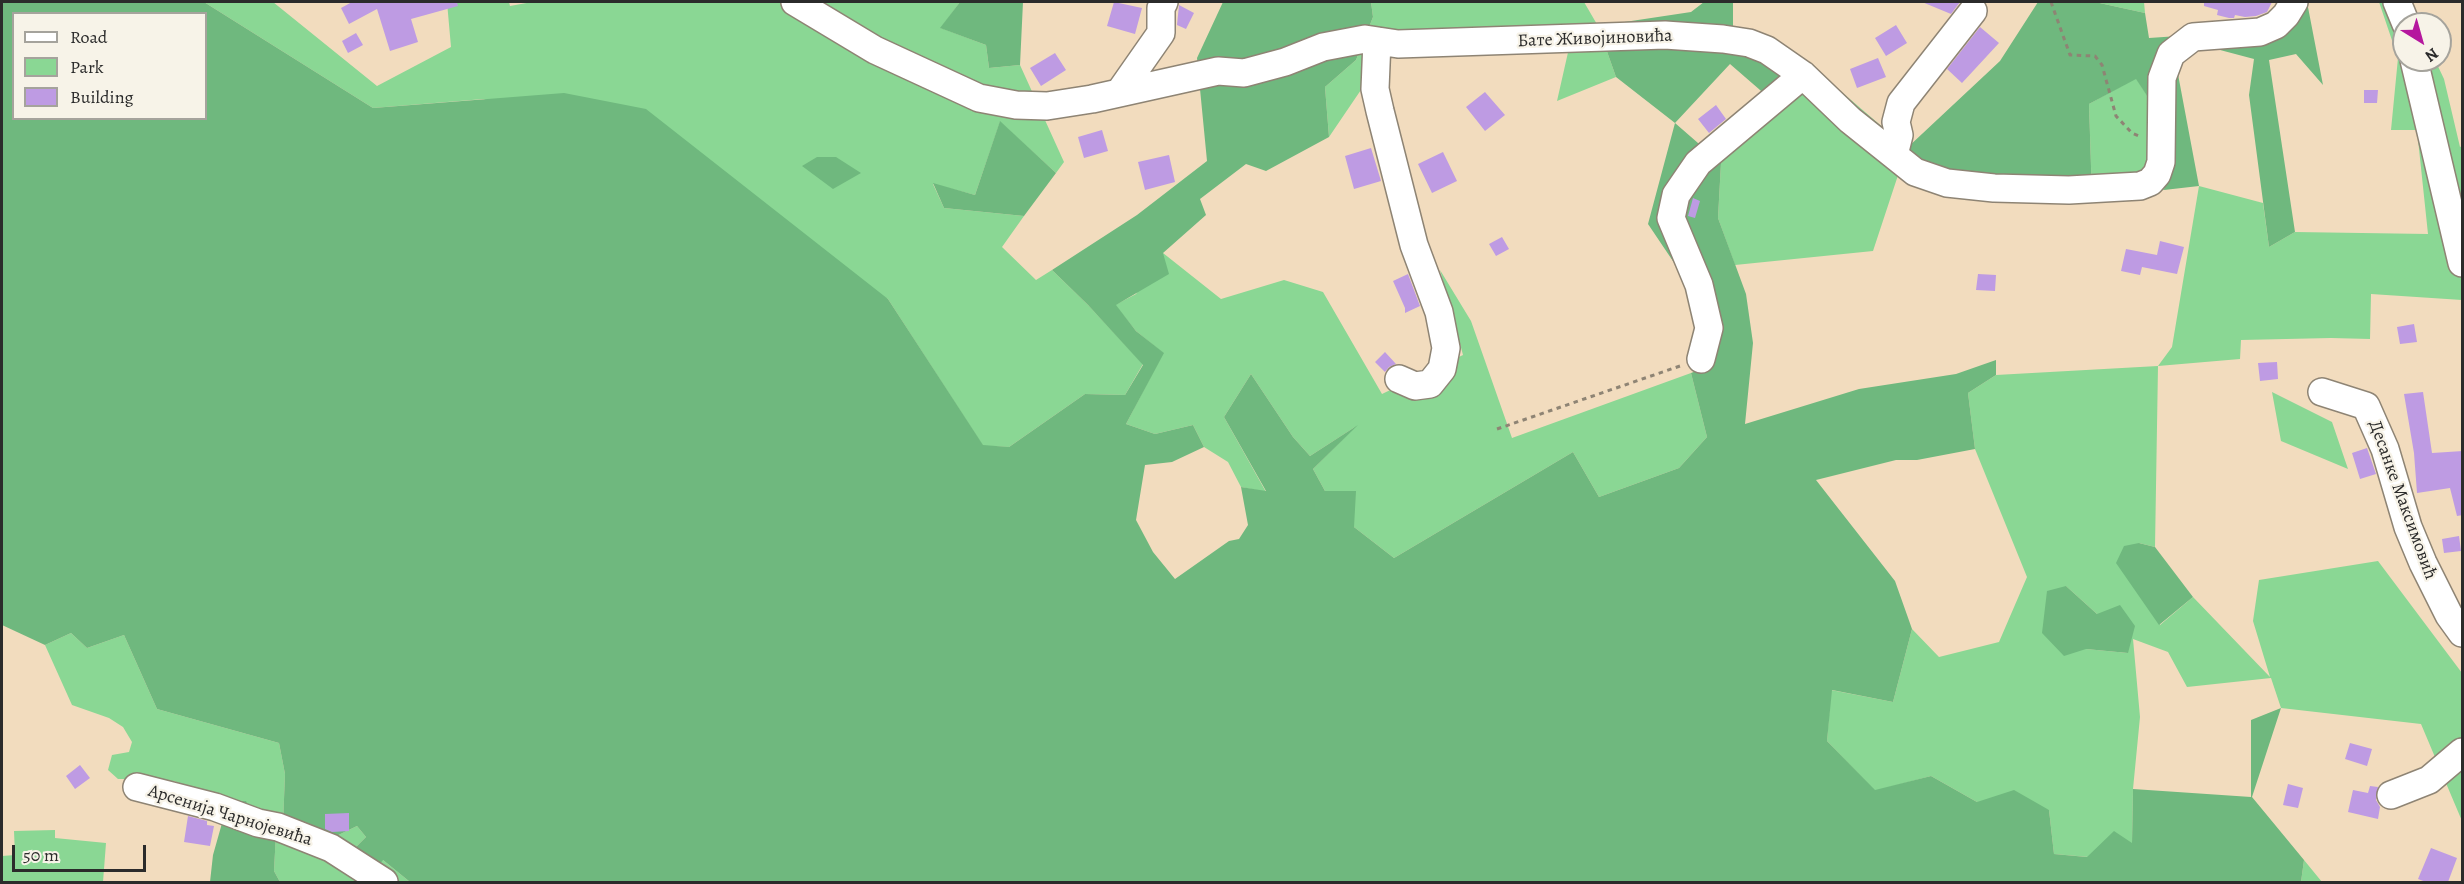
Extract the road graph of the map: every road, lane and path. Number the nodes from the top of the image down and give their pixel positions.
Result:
1 (795, 2) edge
2 (1164, 2) edge
3 (2051, 2) edge
4 (2294, 2) edge
5 (1973, 11) dead end
6 (1377, 41) junction
7 (2417, 72) edge
8 (1803, 75) junction
9 (1119, 93) junction
10 (2161, 144) junction
11 (1894, 155) junction
12 (2463, 263) edge
13 (1701, 359) joint
14 (1399, 379) dead end
15 (2322, 392) dead end
16 (1497, 429) dead end
17 (2463, 633) edge
18 (2463, 752) edge
19 (136, 787) dead end
20 (2391, 795) dead end
21 (384, 882) edge

1 - 9 street, Бате Живојиновића
2 - 9 street
3 - 10 path
4 - 10 street, Бате Живојиновића
5 - 11 street
6 - 8 street, Бате Живојиновића
6 - 9 street, Бате Живојиновића
6 - 14 street
7 - 12 street
8 - 11 street, Бате Живојиновића
8 - 13 street
10 - 11 street, Бате Живојиновића
13 - 16 path
15 - 17 street, Десанке Максимовић
18 - 20 street
19 - 21 street, Арсенија Чарнојевића

